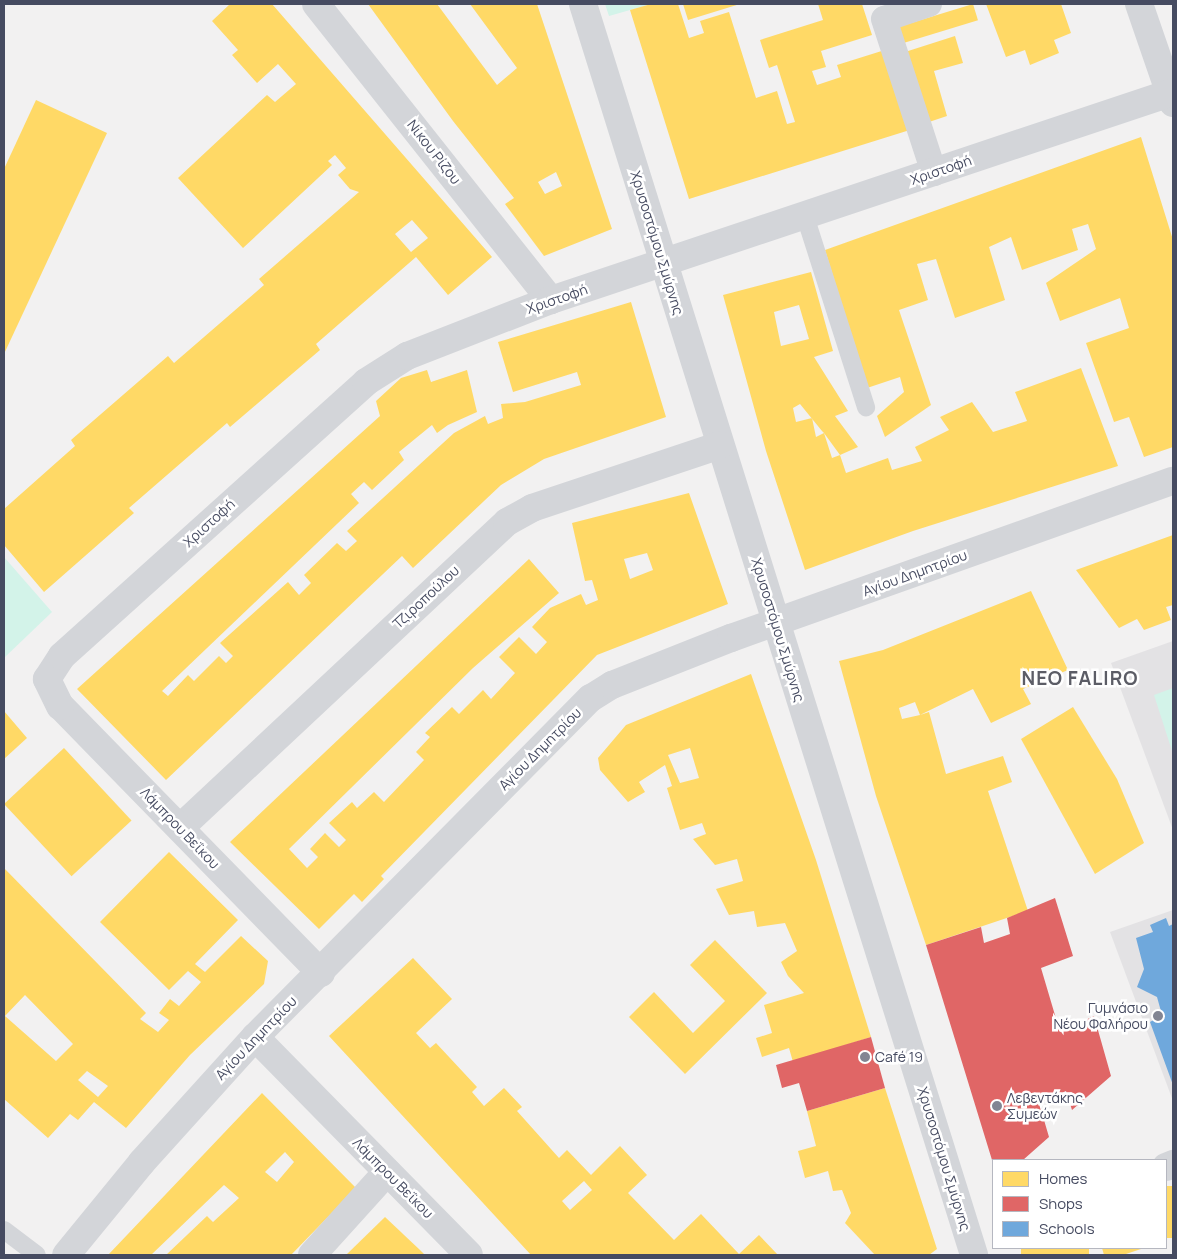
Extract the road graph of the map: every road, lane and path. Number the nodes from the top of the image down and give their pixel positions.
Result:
1 (316, 4) edge
2 (582, 4) edge
3 (929, 4) edge
4 (1139, 4) edge
5 (1172, 98) edge
6 (934, 173) junction
7 (805, 216) junction
8 (664, 264) junction
9 (551, 300) junction
10 (866, 407) dead end
11 (720, 445) junction
12 (1173, 481) edge
13 (776, 623) junction
14 (47, 679) joint
15 (180, 828) junction
16 (321, 973) junction
17 (254, 1037) junction
18 (387, 1172) junction
19 (4, 1230) edge
20 (978, 1250) edge
21 (37, 1255) edge
22 (66, 1255) edge
23 (312, 1255) edge
24 (469, 1255) edge

1 - 9 street, Νίκου Ρίζου
2 - 8 street, Χρυσοστόμου Σμύρνης
3 - 6 street
4 - 5 street
5 - 6 street, Χριστοφή
6 - 7 street, Χριστοφή
7 - 8 street, Χριστοφή
7 - 10 lane
8 - 9 street, Χριστοφή
8 - 11 street, Χρυσοστόμου Σμύρνης
9 - 14 street, Χριστοφή
11 - 13 street, Χρυσοστόμου Σμύρνης
11 - 15 street, Τζιροπούλου
12 - 13 street, Αγίου Δημητρίου
13 - 16 street, Αγίου Δημητρίου
13 - 20 street, Χρυσοστόμου Σμύρνης
14 - 15 street, Λάμπρου Βεΐκου
15 - 16 street, Λάμπρου Βεΐκου
16 - 17 street, Αγίου Δημητρίου
17 - 18 street, Λάμπρου Βεΐκου
17 - 22 street, Αγίου Δημητρίου
18 - 23 street
18 - 24 street, Λάμπρου Βεΐκου
19 - 21 lane

